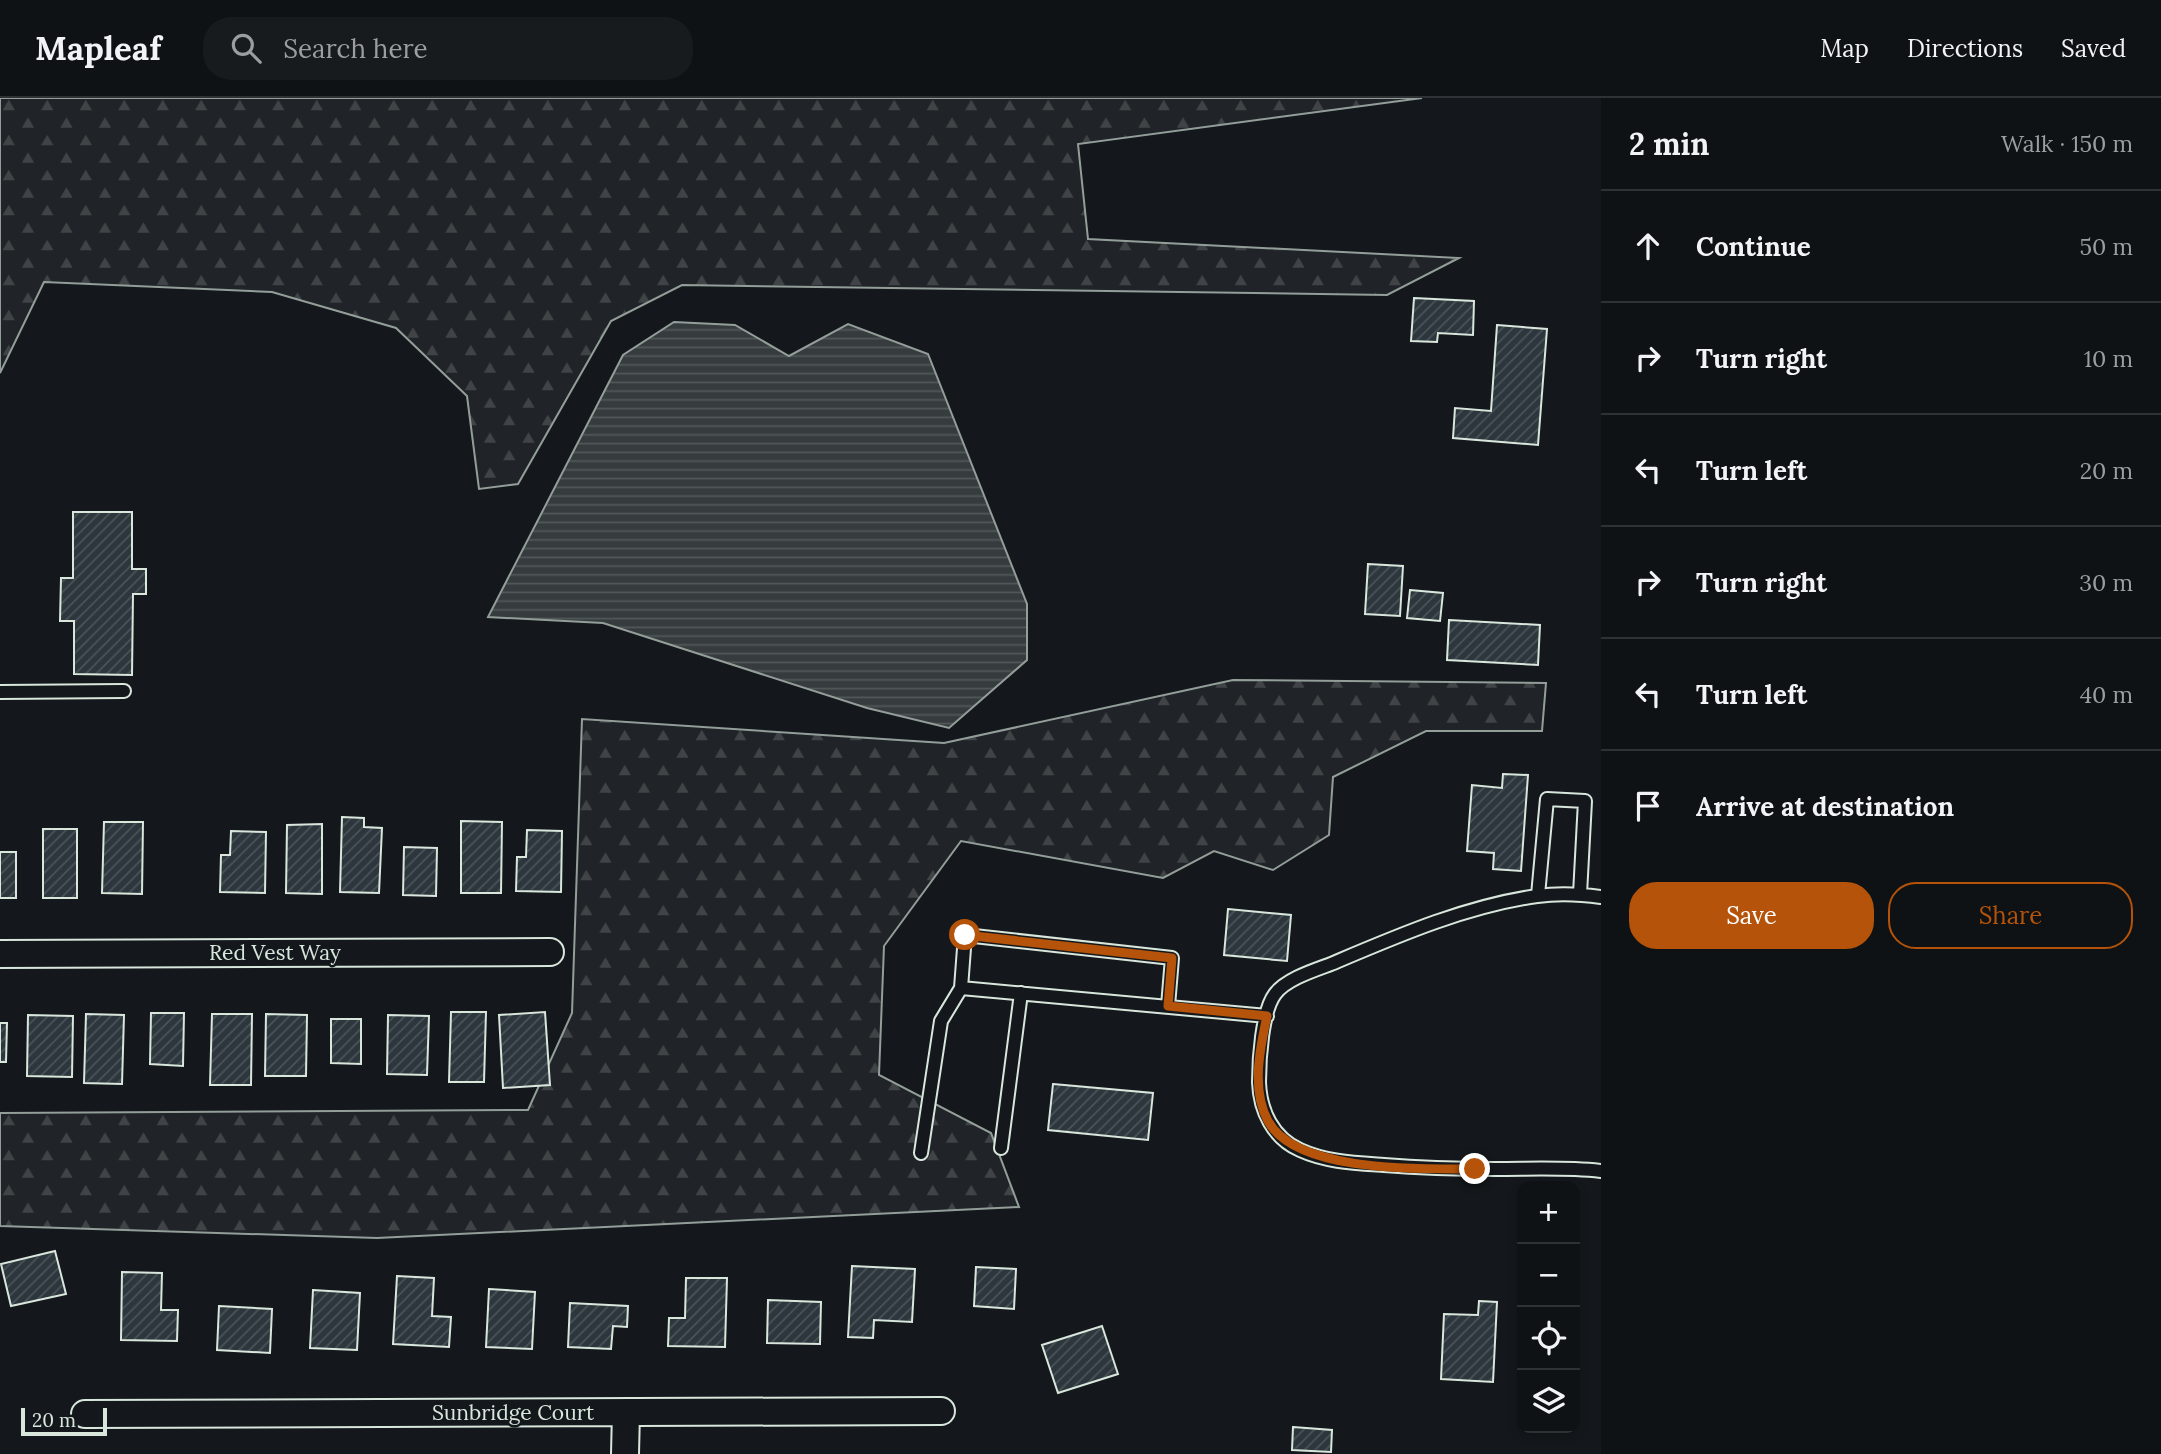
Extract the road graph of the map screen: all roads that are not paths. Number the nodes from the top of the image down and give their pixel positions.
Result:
1 (124, 691) dead end
2 (0, 692) edge
3 (1580, 894) junction
4 (1538, 895) junction
5 (1601, 897) edge
6 (550, 952) dead end
7 (0, 954) edge
8 (961, 988) junction
9 (1021, 993) junction
10 (1168, 1006) junction
11 (1267, 1016) junction
12 (1001, 1148) dead end
13 (921, 1153) dead end
14 (1601, 1171) edge
15 (941, 1411) dead end
16 (626, 1412) junction
17 (85, 1414) dead end
18 (625, 1454) edge

1 - 2 lane
3 - 4 lane
3 - 4 lane
3 - 5 lane
4 - 11 lane
6 - 7 street, Red Vest Way
8 - 9 lane
8 - 10 lane
8 - 13 lane
9 - 10 lane
9 - 12 lane
10 - 11 lane
11 - 14 lane
15 - 16 street, Sunbridge Court
16 - 17 street, Sunbridge Court
16 - 18 street

